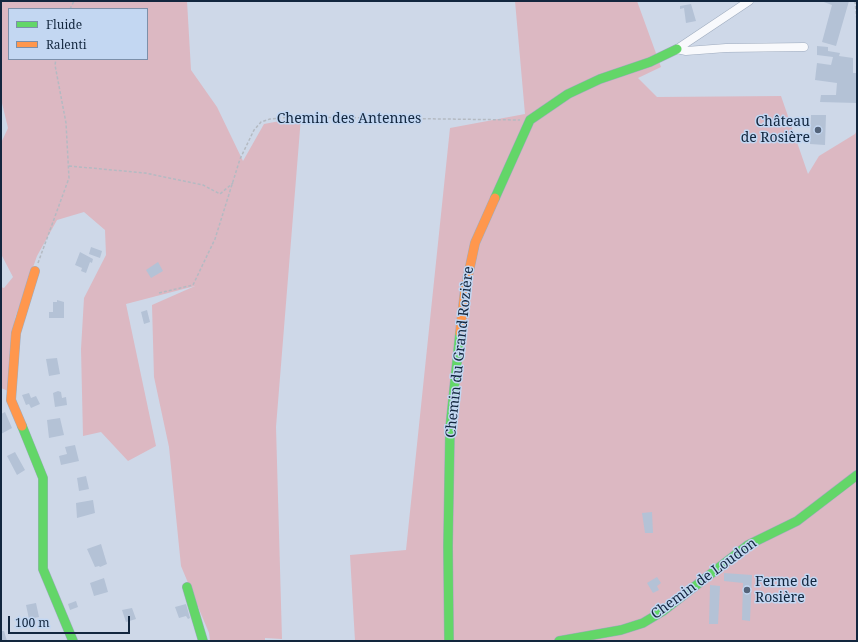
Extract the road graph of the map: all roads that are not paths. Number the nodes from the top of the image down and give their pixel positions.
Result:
1 (749, 1) edge
2 (804, 46) dead end
3 (677, 49) junction
4 (35, 270) road end
5 (857, 476) edge
6 (187, 587) dead end
7 (73, 641) edge
8 (203, 641) edge
9 (448, 641) edge
10 (559, 641) edge

1 - 3 street
2 - 3 street
3 - 9 street, Chemin du Grand Rozière
4 - 7 street
5 - 10 street, Chemin de Loudon
6 - 8 street

